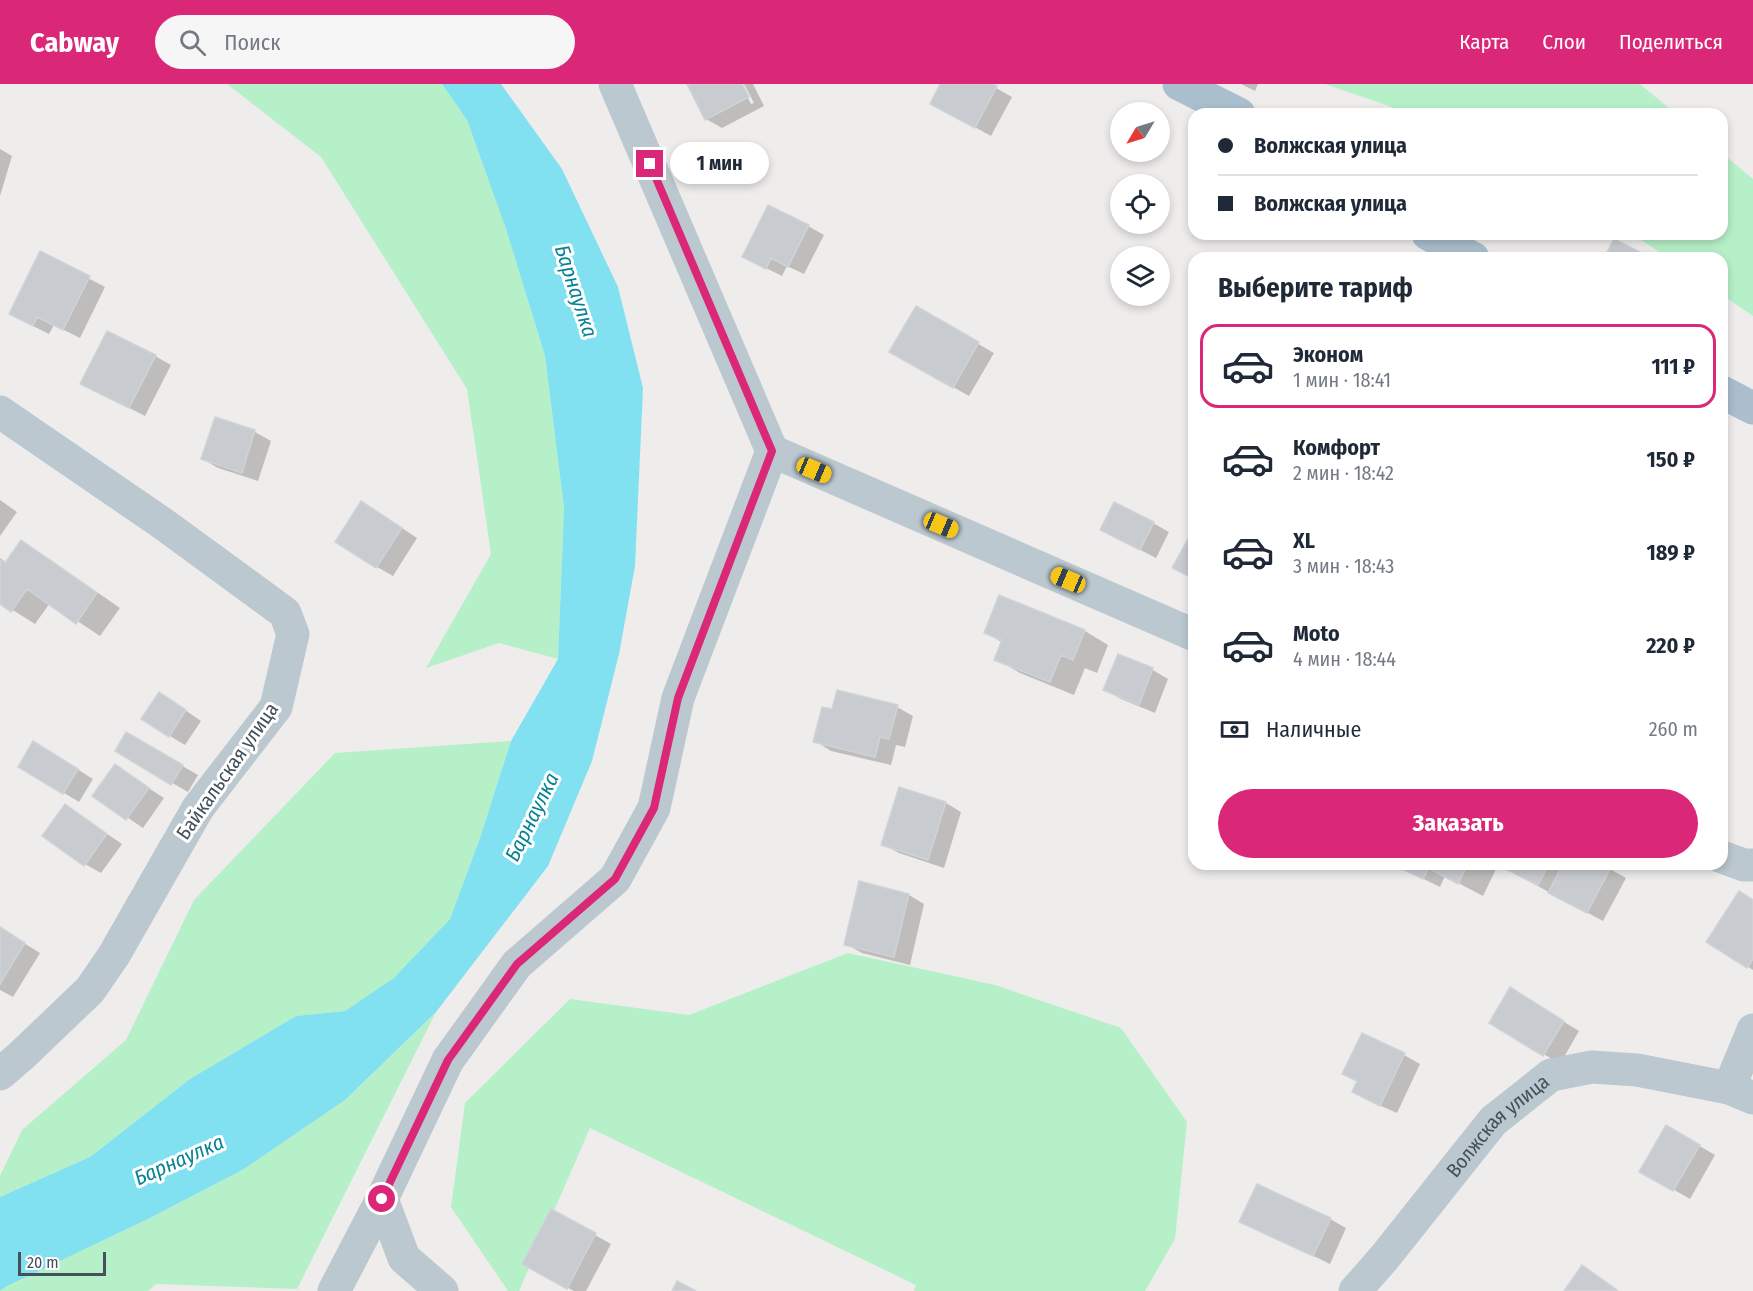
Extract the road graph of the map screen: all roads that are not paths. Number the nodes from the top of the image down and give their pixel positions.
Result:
1 (615, 84) edge
2 (1179, 84) edge
3 (1227, 108) edge
4 (1439, 240) edge
5 (1462, 252) edge
6 (1728, 395) edge
7 (1753, 408) edge
8 (0, 412) edge
9 (772, 451) junction
10 (1188, 633) edge
11 (1728, 859) edge
12 (1753, 865) edge
13 (1753, 1030) edge
14 (0, 1074) edge
15 (1741, 1093) edge
16 (382, 1199) junction
17 (334, 1291) edge
18 (442, 1291) edge
19 (1355, 1291) edge

1 - 9 street
2 - 3 main road
4 - 5 main road
6 - 7 main road
8 - 14 street, Байкальская улица
9 - 10 street
9 - 16 street
11 - 12 street
13 - 15 street, Волжская улица
15 - 19 street, Волжская улица
16 - 17 street
16 - 18 street

